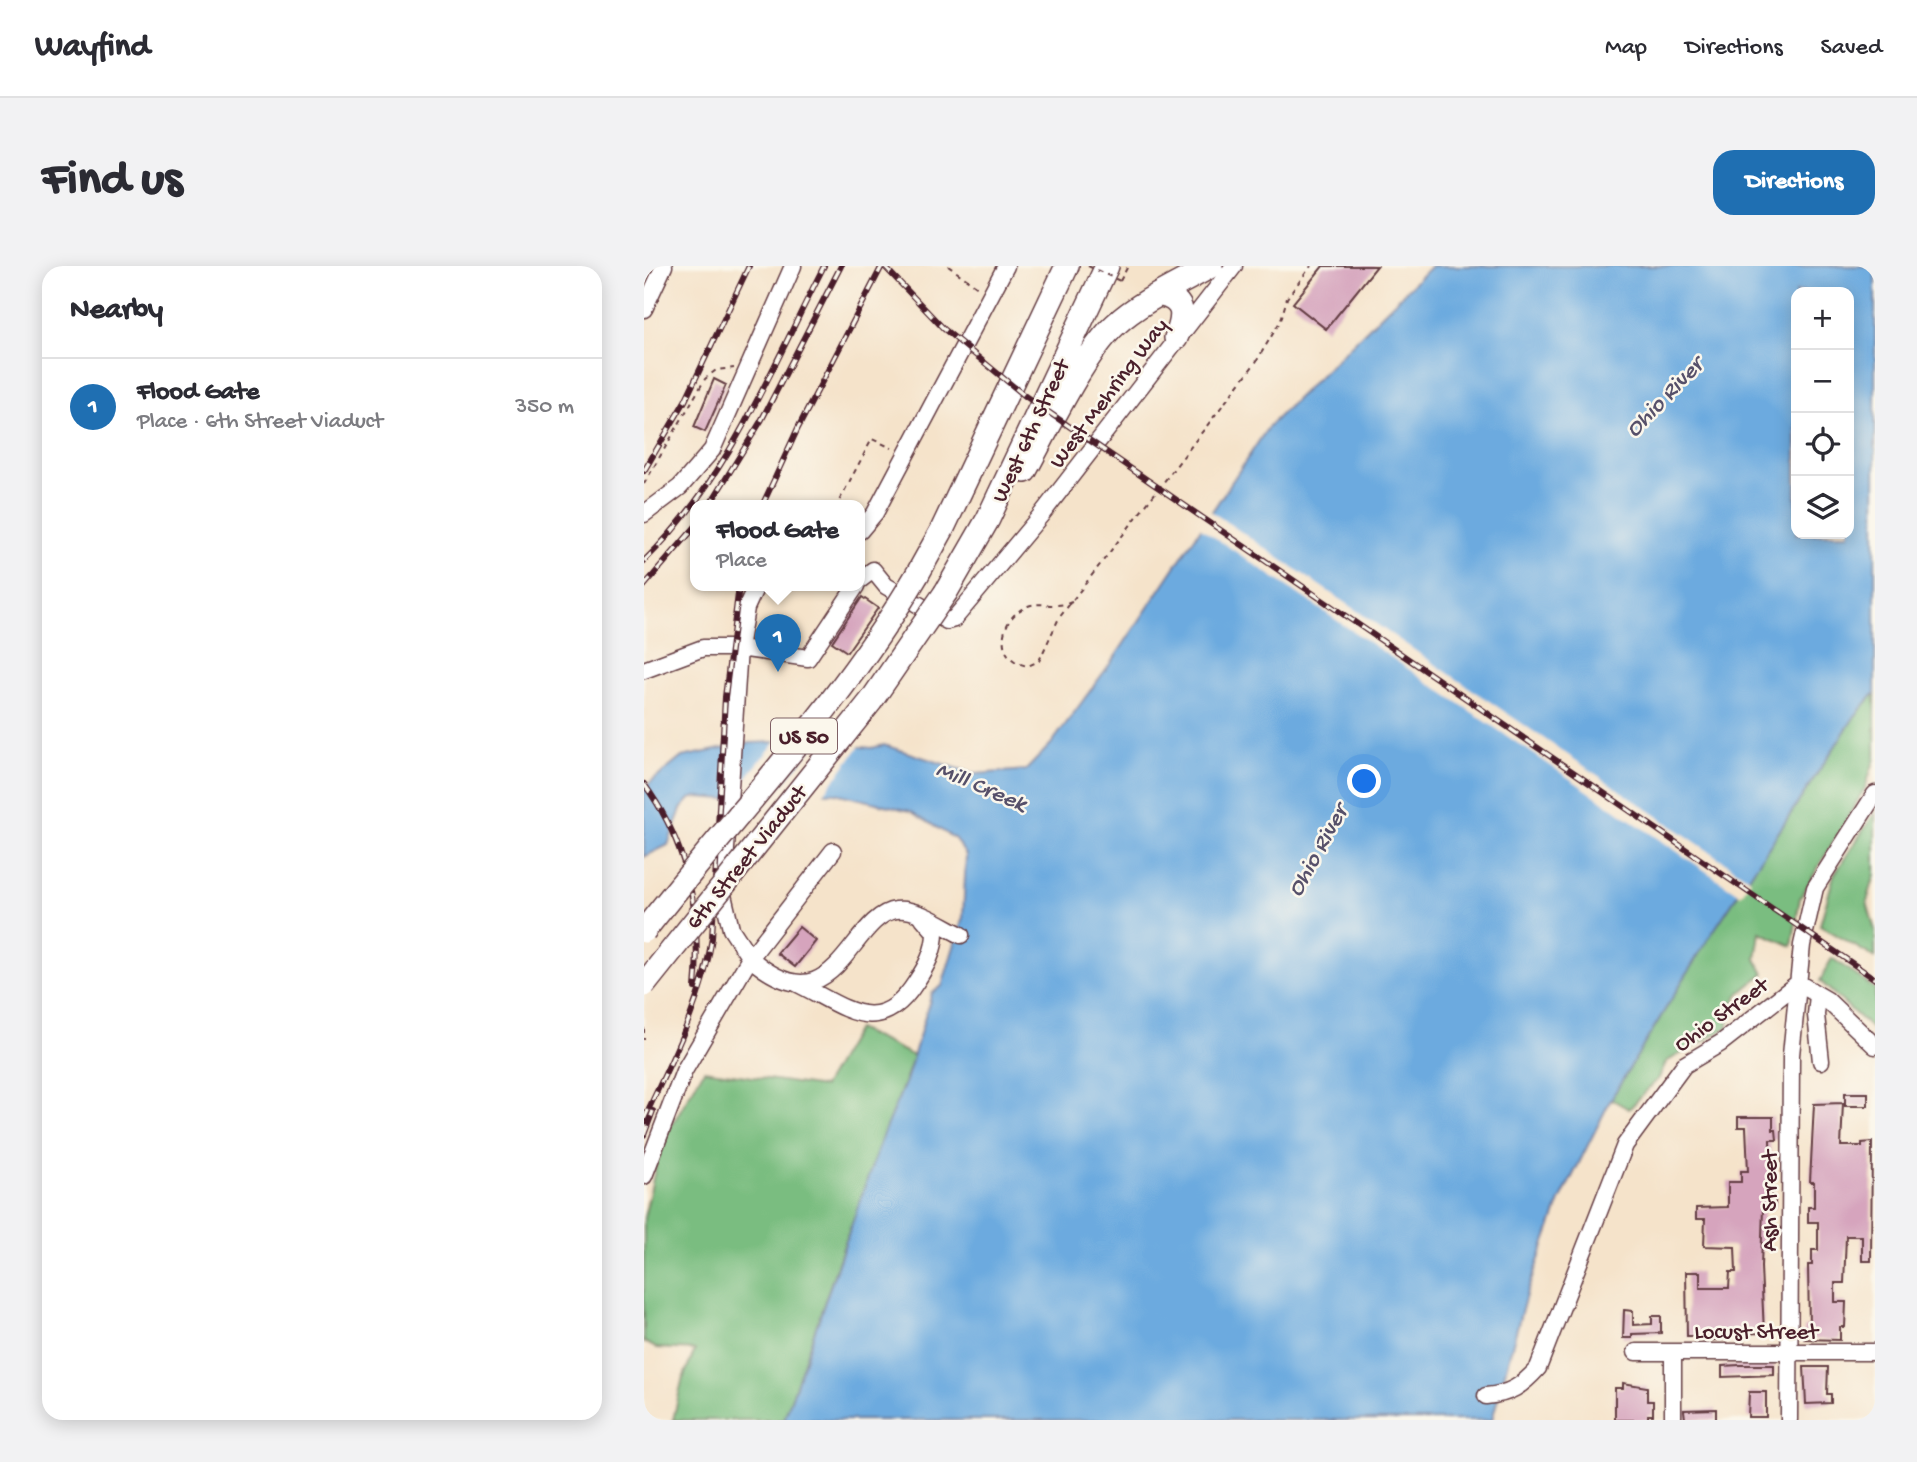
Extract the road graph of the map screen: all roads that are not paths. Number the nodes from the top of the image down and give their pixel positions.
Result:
1 (664, 266) edge
2 (793, 266) edge
3 (1006, 266) edge
4 (1211, 266) edge
5 (1234, 266) edge
6 (1064, 271) edge
7 (1113, 274) edge
8 (1162, 295) junction
9 (644, 309) edge
10 (1176, 338) junction
11 (644, 514) edge
12 (988, 520) junction
13 (865, 525) edge
14 (916, 575) joint
15 (865, 576) edge
16 (754, 591) edge
17 (853, 591) edge
18 (946, 592) joint
19 (739, 648) junction
20 (644, 670) edge
21 (1875, 794) edge
22 (833, 851) dead end
23 (921, 916) junction
24 (644, 931) edge
25 (961, 935) dead end
26 (750, 958) junction
27 (790, 980) junction
28 (1798, 983) junction
29 (644, 985) edge
30 (1818, 995) junction
31 (1875, 1049) edge
32 (1821, 1060) dead end
33 (644, 1177) edge
34 (1636, 1352) dead end
35 (1673, 1352) junction
36 (1875, 1352) edge
37 (1789, 1353) junction
38 (1486, 1396) dead end
39 (1673, 1420) edge
40 (1789, 1420) edge

1 - 9 street
2 - 11 street
3 - 13 street
4 - 8 highway
5 - 10 street, West Mehring Way
6 - 14 highway, West 6th Street / US 50
7 - 12 highway, West 6th Street / US 50
8 - 10 highway
8 - 12 highway
10 - 15 street, West Mehring Way
12 - 18 highway, West 6th Street / US 50
14 - 24 highway, 6th Street Viaduct / US 50, bridge
16 - 19 street
17 - 19 street
18 - 29 highway, 6th Street Viaduct / US 50, bridge
19 - 20 street
19 - 26 street
21 - 28 street, Ash Street
22 - 26 street
23 - 25 street
23 - 27 street
23 - 27 street
26 - 27 street
26 - 33 street
28 - 30 street
28 - 37 street, Ash Street
28 - 38 street, Ohio Street
30 - 31 street
30 - 32 street
34 - 35 street, Locust Street
35 - 37 street, Locust Street
35 - 39 street
36 - 37 street, Locust Street
37 - 40 street, Ash Street

